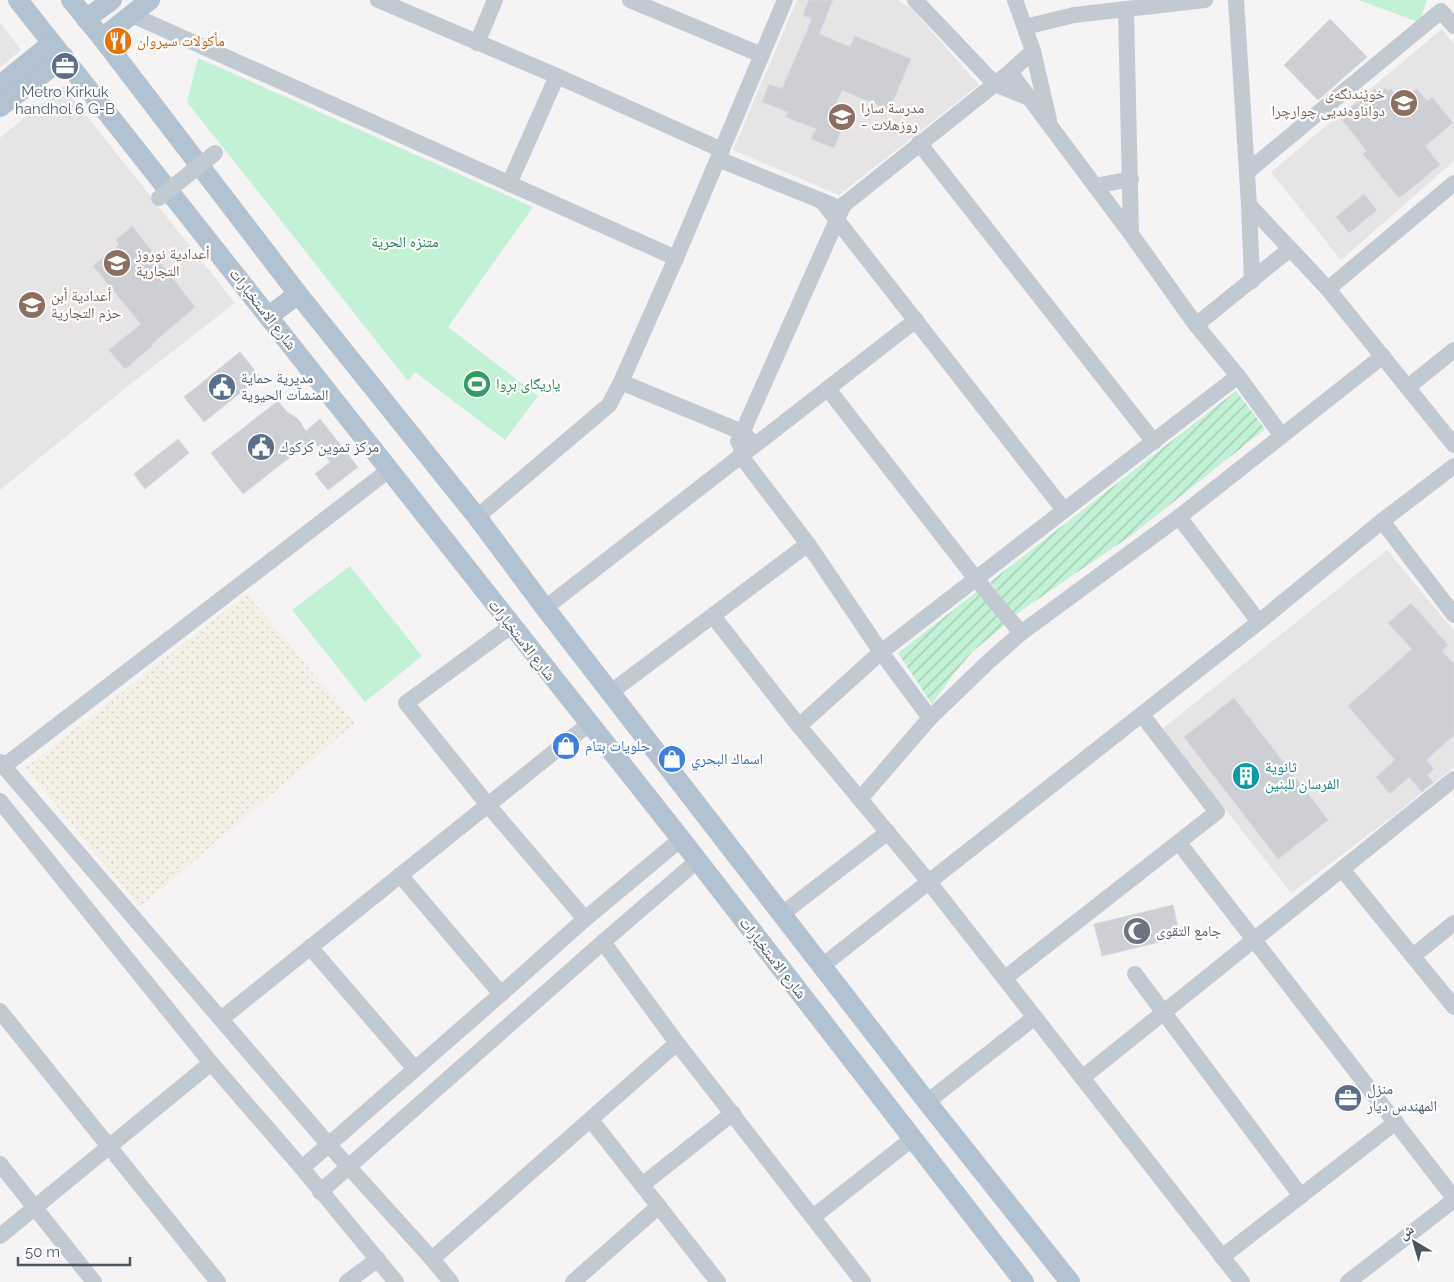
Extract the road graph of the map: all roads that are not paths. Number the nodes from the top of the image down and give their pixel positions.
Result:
1 (18, 0) edge
2 (71, 0) edge
3 (112, 0) edge
4 (150, 0) edge
5 (378, 0) edge
6 (495, 0) edge
7 (630, 0) edge
8 (785, 0) edge
9 (915, 0) edge
10 (1015, 0) edge
11 (1205, 0) edge
12 (1236, 0) edge
13 (1126, 10) junction
14 (132, 15) junction
15 (86, 19) junction
16 (1454, 26) edge
17 (1025, 27) junction
18 (102, 38) junction
19 (478, 43) junction
20 (58, 50) junction
21 (1032, 51) junction
22 (762, 54) junction
23 (1010, 72) junction
24 (557, 76) junction
25 (995, 84) junction
26 (0, 85) edge
27 (1030, 99) junction
28 (0, 107) edge
29 (1051, 127) junction
30 (919, 143) junction
31 (215, 153) dead end
32 (720, 154) junction
33 (1247, 172) junction
34 (1131, 179) junction
35 (509, 184) junction
36 (1095, 186) junction
37 (1451, 192) edge
38 (159, 198) dead end
39 (1250, 205) junction
40 (835, 209) junction
41 (1131, 234) junction
42 (1290, 249) junction
43 (676, 258) junction
44 (1252, 281) junction
45 (1328, 289) junction
46 (298, 294) junction
47 (269, 316) junction
48 (916, 320) junction
49 (1196, 325) junction
50 (1454, 350) edge
51 (1383, 356) junction
52 (1238, 376) junction
53 (622, 382) junction
54 (1408, 387) junction
55 (828, 389) junction
56 (742, 432) junction
57 (1282, 436) junction
58 (1154, 442) junction
59 (1454, 445) edge
60 (755, 446) junction
61 (741, 456) junction
62 (1454, 466) edge
63 (728, 467) junction
64 (389, 470) junction
65 (1064, 510) junction
66 (477, 517) junction
67 (1179, 517) junction
68 (1382, 520) junction
69 (808, 544) junction
70 (976, 579) junction
71 (545, 608) junction
72 (1454, 615) edge
73 (713, 616) junction
74 (1259, 622) junction
75 (512, 626) junction
76 (1021, 633) junction
77 (881, 652) junction
78 (611, 692) junction
79 (1142, 715) junction
80 (930, 718) junction
81 (589, 724) junction
82 (799, 726) junction
83 (2, 764) edge
84 (1454, 779) edge
85 (860, 799) junction
86 (0, 801) edge
87 (488, 805) junction
88 (888, 832) junction
89 (681, 839) junction
90 (1179, 843) junction
91 (697, 861) junction
92 (1342, 869) junction
93 (400, 875) junction
94 (929, 882) junction
95 (782, 914) junction
96 (585, 918) junction
97 (1454, 923) edge
98 (1254, 939) junction
99 (603, 942) junction
100 (310, 947) junction
101 (1413, 956) junction
102 (822, 966) junction
103 (1135, 974) dead end
104 (1005, 978) junction
105 (501, 994) junction
106 (1454, 1007) edge
107 (0, 1011) edge
108 (1163, 1013) junction
109 (1035, 1017) junction
110 (221, 1019) junction
111 (677, 1043) junction
112 (211, 1063) junction
113 (415, 1069) junction
114 (1082, 1078) junction
115 (928, 1102) junction
116 (733, 1113) junction
117 (591, 1120) junction
118 (1396, 1122) junction
119 (912, 1139) junction
120 (328, 1144) junction
121 (109, 1146) junction
122 (0, 1164) edge
123 (348, 1167) junction
124 (302, 1168) junction
125 (642, 1185) junction
126 (320, 1192) junction
127 (1301, 1196) junction
128 (1454, 1199) edge
129 (659, 1206) junction
130 (36, 1207) junction
131 (813, 1217) junction
132 (0, 1236) edge
133 (1222, 1257) junction
134 (378, 1259) junction
135 (432, 1259) junction
136 (94, 1282) edge
137 (218, 1282) edge
138 (347, 1282) edge
139 (396, 1282) edge
140 (451, 1282) edge
141 (573, 1282) edge
142 (718, 1282) edge
143 (863, 1282) edge
144 (1024, 1282) edge
145 (1070, 1282) edge
146 (1242, 1282) edge
147 (1348, 1282) edge

1 - 20 main road, شارع الاستخبارات
2 - 15 main road
3 - 15 main road
4 - 14 main road
5 - 19 street
6 - 19 street
7 - 22 street
8 - 22 street
9 - 25 street
10 - 17 street
11 - 13 street
12 - 33 street
13 - 17 street
13 - 34 street
14 - 18 main road
14 - 35 street
15 - 18 main road
16 - 33 street
17 - 21 street
18 - 46 main road
19 - 24 street
20 - 26 main road
20 - 28 main road
20 - 47 main road, شارع الاستخبارات
21 - 23 street
21 - 29 street
22 - 32 street
23 - 25 street
23 - 27 street
24 - 32 street
24 - 35 street
25 - 27 street
25 - 30 street
27 - 29 street
29 - 36 street
30 - 40 street
30 - 58 street
31 - 38 street, bridge
32 - 40 street
32 - 43 street
33 - 39 street
34 - 36 street
34 - 41 street
35 - 43 street
36 - 41 street
37 - 45 street
39 - 42 street
39 - 44 street
40 - 48 street
40 - 56 street
41 - 49 street
42 - 44 street
42 - 45 street
43 - 53 street
44 - 49 street
45 - 51 street
46 - 47 main road
46 - 66 main road
47 - 64 main road, شارع الاستخبارات
48 - 55 street
48 - 65 street
49 - 52 street
50 - 54 street
51 - 54 street
51 - 57 street
52 - 57 street
52 - 58 street
53 - 56 street
53 - 66 street
54 - 59 street
55 - 60 street
55 - 70 street
56 - 60 street
56 - 61 street
56 - 63 street
57 - 67 street
58 - 65 street
60 - 61 street
61 - 63 street
61 - 69 street
62 - 68 street
63 - 71 street
64 - 75 main road, شارع الاستخبارات
64 - 83 street
65 - 70 street
66 - 71 main road
67 - 74 street
67 - 76 street
68 - 72 street
68 - 74 street
69 - 73 street
69 - 77 street
70 - 76 street
70 - 77 street
71 - 78 main road
73 - 78 street
73 - 82 street
74 - 79 street
75 - 81 main road, شارع الاستخبارات
75 - 87 street
76 - 80 street
77 - 80 street
77 - 82 street
78 - 95 main road
79 - 90 street
79 - 94 street
80 - 85 street
81 - 87 street
81 - 89 main road, شارع الاستخبارات
82 - 85 street
83 - 110 street
84 - 92 street
85 - 88 street
86 - 112 street
87 - 93 street
87 - 96 street
88 - 94 street
88 - 95 street
89 - 91 main road, شارع الاستخبارات
89 - 96 street
90 - 98 street
90 - 104 street
91 - 99 street
91 - 119 main road, شارع الاستخبارات
92 - 98 street
92 - 101 street
93 - 100 street
93 - 105 street
94 - 102 street
94 - 104 street
95 - 102 main road
96 - 105 street
97 - 101 street
98 - 108 street
98 - 118 street
99 - 111 street
99 - 123 street
100 - 110 street
100 - 113 street
101 - 106 street
102 - 115 main road
103 - 108 street
104 - 109 street
105 - 113 street
107 - 121 street
108 - 114 street
108 - 127 street
109 - 114 street
109 - 115 street
110 - 120 street
111 - 116 street
111 - 117 street
112 - 121 street
112 - 124 street
113 - 120 street
114 - 133 street
115 - 145 main road
116 - 125 street
116 - 131 street
117 - 125 street
117 - 135 street
118 - 127 street
118 - 128 street
119 - 131 street
119 - 144 main road, شارع الاستخبارات
120 - 123 street
120 - 124 street
121 - 130 street
121 - 137 street
122 - 130 street
123 - 126 street
123 - 135 street
124 - 126 street
125 - 129 street
126 - 134 street
127 - 133 street
128 - 147 street
129 - 141 street
129 - 142 street
130 - 132 street
130 - 136 street
131 - 143 street
133 - 146 street
134 - 138 street
134 - 139 street
135 - 140 street

